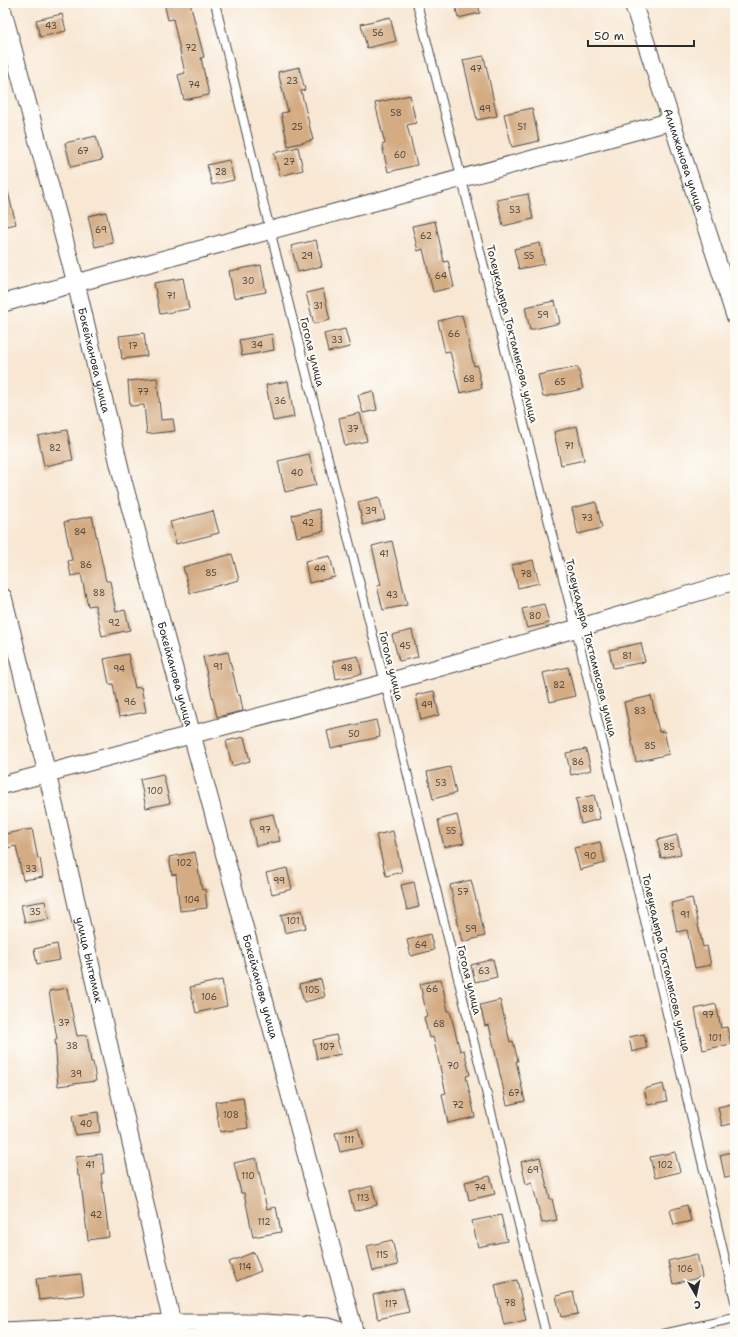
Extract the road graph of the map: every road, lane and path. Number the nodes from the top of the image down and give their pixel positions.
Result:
1 (215, 3) edge
2 (417, 3) edge
3 (633, 3) edge
4 (3, 12) edge
5 (672, 121) junction
6 (461, 178) junction
7 (270, 230) junction
8 (76, 283) junction
9 (3, 303) edge
10 (735, 316) edge
11 (735, 581) edge
12 (3, 597) edge
13 (576, 629) junction
14 (385, 683) junction
15 (192, 735) junction
16 (47, 773) junction
17 (3, 785) edge
18 (735, 1301) edge
19 (735, 1318) edge
20 (172, 1324) junction
21 (113, 1330) edge
22 (3, 1331) edge
23 (351, 1334) edge
24 (355, 1334) edge
25 (546, 1334) edge
26 (664, 1334) edge

1 - 7 lane, Гоголя улица
2 - 6 lane, Толеукадыра Токтамысова улица
3 - 5 street, Алимжанова улица
4 - 8 street, Бокейханова улица
5 - 6 street
5 - 10 street, Алимжанова улица
6 - 7 street
6 - 13 lane, Толеукадыра Токтамысова улица
7 - 8 street
7 - 14 lane, Гоголя улица
8 - 9 street
8 - 15 street, Бокейханова улица
11 - 13 street
12 - 16 street, улица Ынтымак
13 - 14 street
13 - 18 lane, Толеукадыра Токтамысова улица
14 - 15 street
14 - 25 lane, Гоголя улица
15 - 16 street
15 - 24 street, Бокейханова улица
16 - 17 street
16 - 20 street, улица Ынтымак
19 - 26 lane
20 - 21 street
20 - 23 street
21 - 22 street

